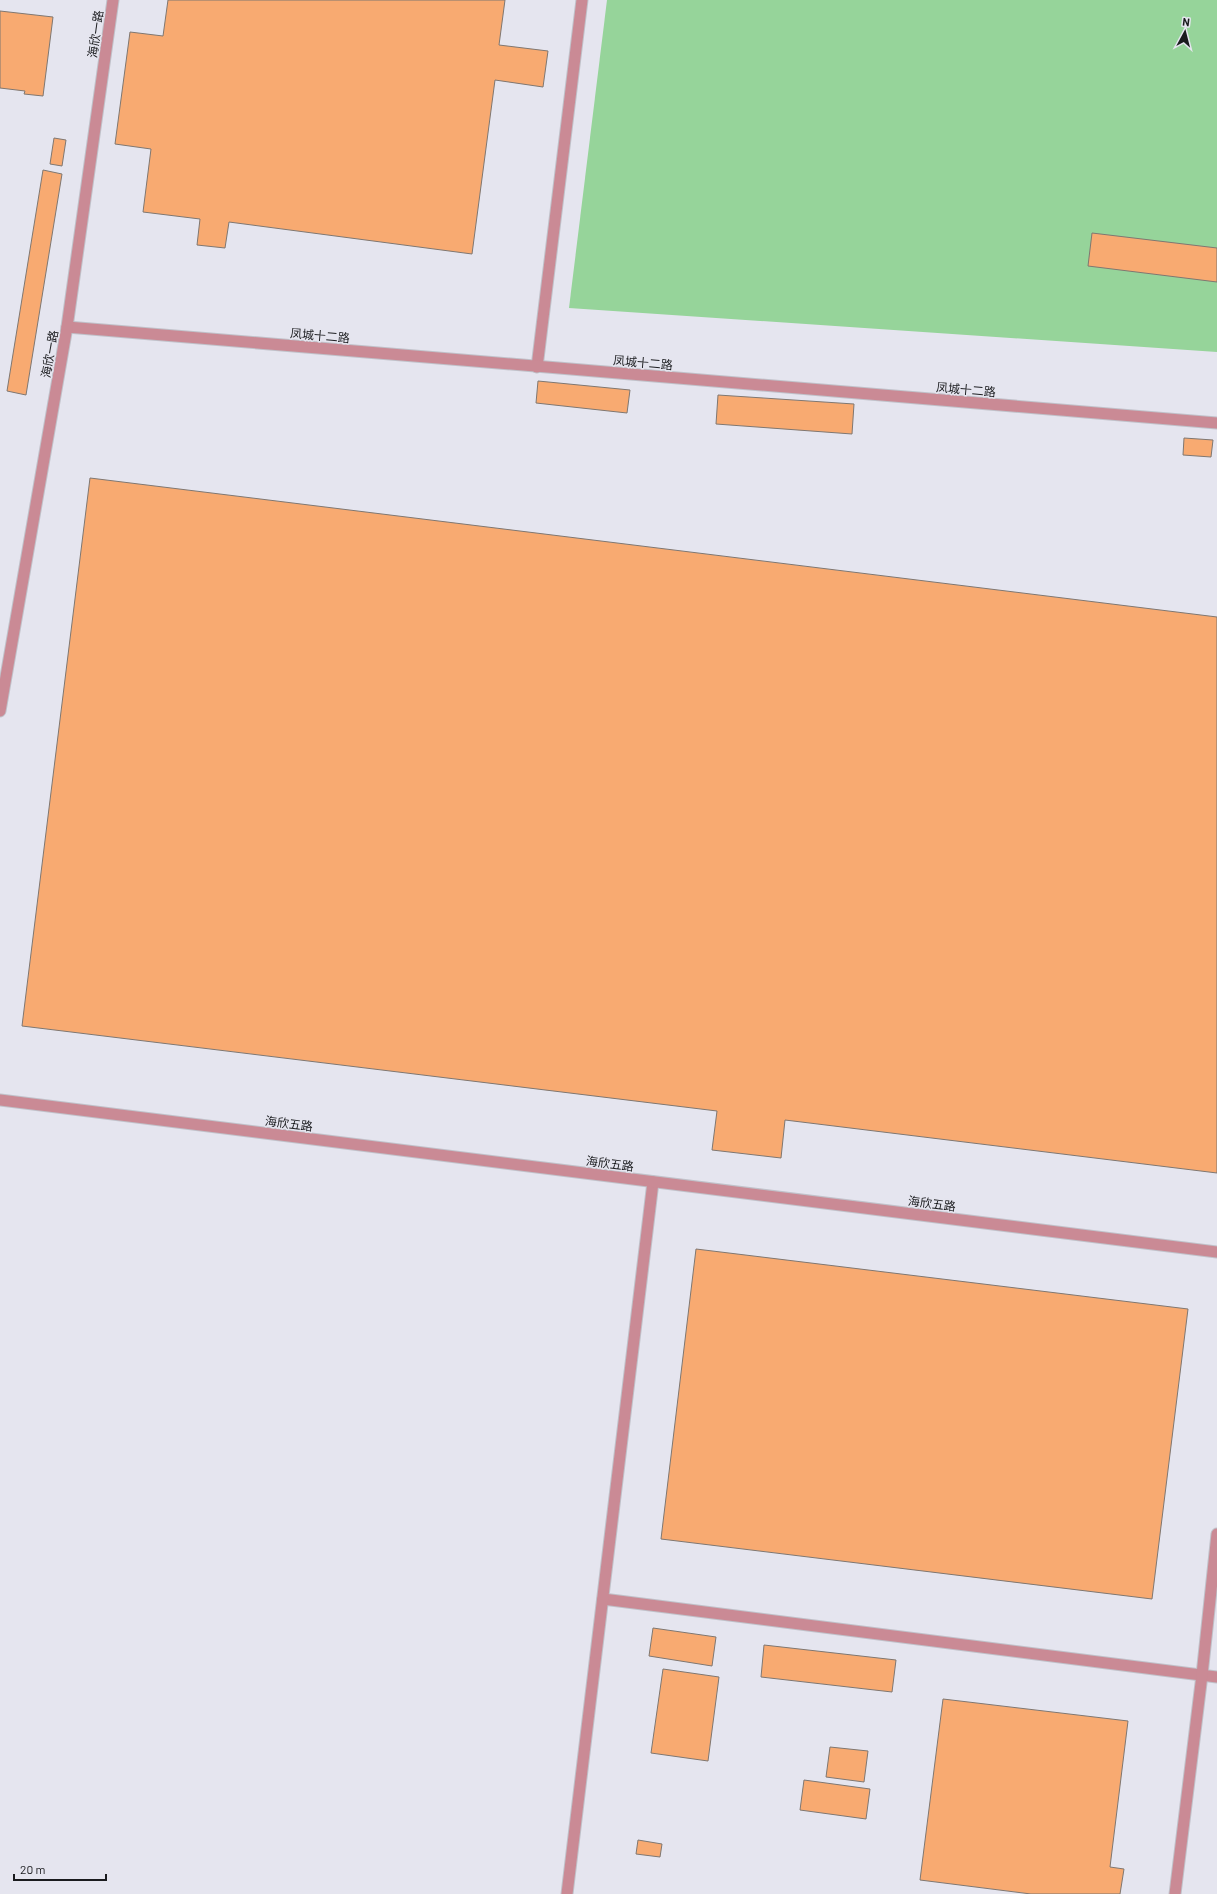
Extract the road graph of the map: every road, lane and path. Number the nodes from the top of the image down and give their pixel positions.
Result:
1 (113, 0) edge
2 (582, 0) edge
3 (67, 327) junction
4 (537, 366) junction
5 (1217, 423) edge
6 (0, 711) edge
7 (0, 1100) edge
8 (654, 1182) junction
9 (1217, 1252) edge
10 (1217, 1534) edge
11 (603, 1599) junction
12 (1202, 1675) junction
13 (1217, 1677) edge
14 (567, 1894) edge
15 (1174, 1894) edge

1 - 3 street, 海欣一路
2 - 4 street
3 - 4 street, 凤城十二路
3 - 6 street, 海欣一路
4 - 5 street, 凤城十二路
7 - 8 street, 海欣五路
8 - 9 street, 海欣五路
8 - 11 street
10 - 12 street
11 - 12 street
11 - 14 street
12 - 13 street
12 - 15 street

